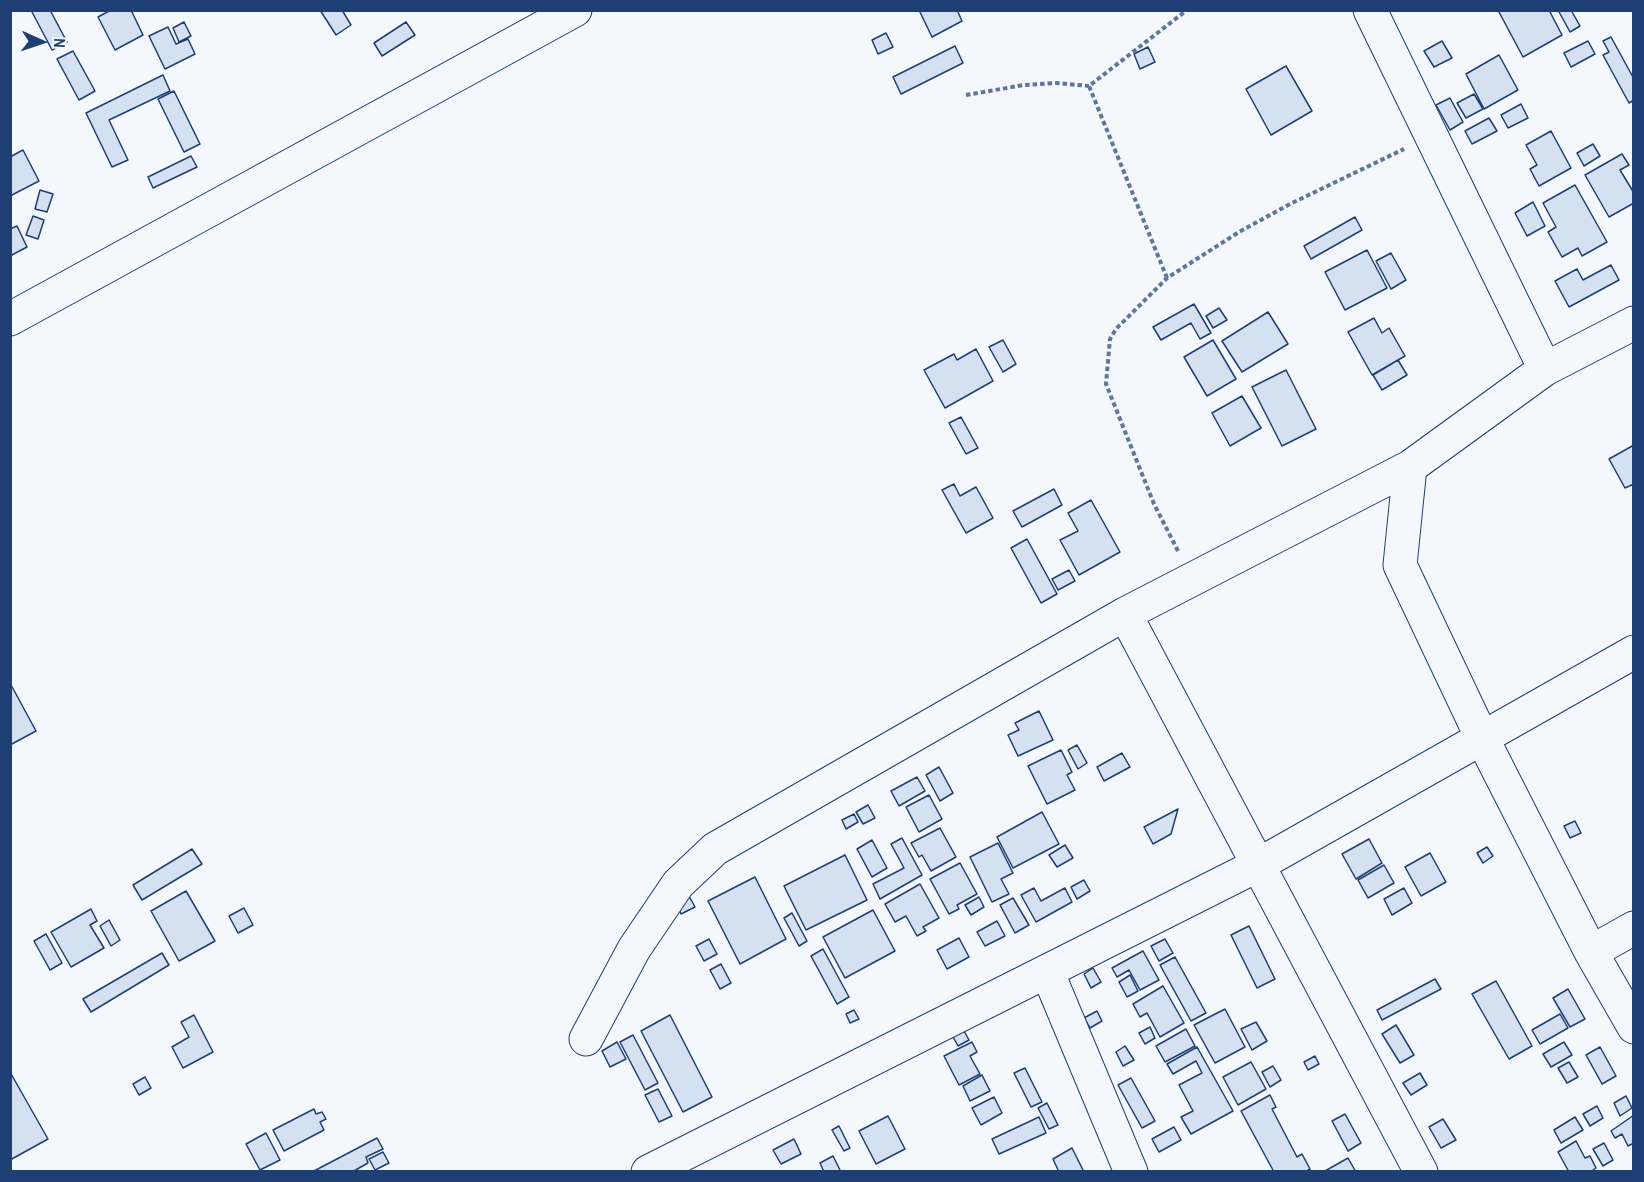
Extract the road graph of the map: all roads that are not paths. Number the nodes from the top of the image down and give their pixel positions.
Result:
1 (575, 10) edge
2 (1370, 10) edge
3 (10, 320) edge
4 (1634, 323) edge
5 (1545, 369) junction
6 (1410, 467) junction
7 (1125, 614) junction
8 (1634, 652) edge
9 (1482, 738) junction
10 (1258, 865) junction
11 (1634, 928) edge
12 (1591, 952) junction
13 (1047, 970) junction
14 (1634, 1027) edge
15 (586, 1039) dead end
16 (648, 1172) edge
17 (1131, 1172) edge
18 (1421, 1172) edge

1 - 3 street
2 - 5 street
4 - 5 street
5 - 6 street
6 - 7 street
6 - 9 street
7 - 10 street
7 - 15 street
8 - 9 street
9 - 10 street
9 - 12 street
10 - 13 street
10 - 18 street
11 - 12 street
12 - 14 street
13 - 16 street
13 - 17 street

